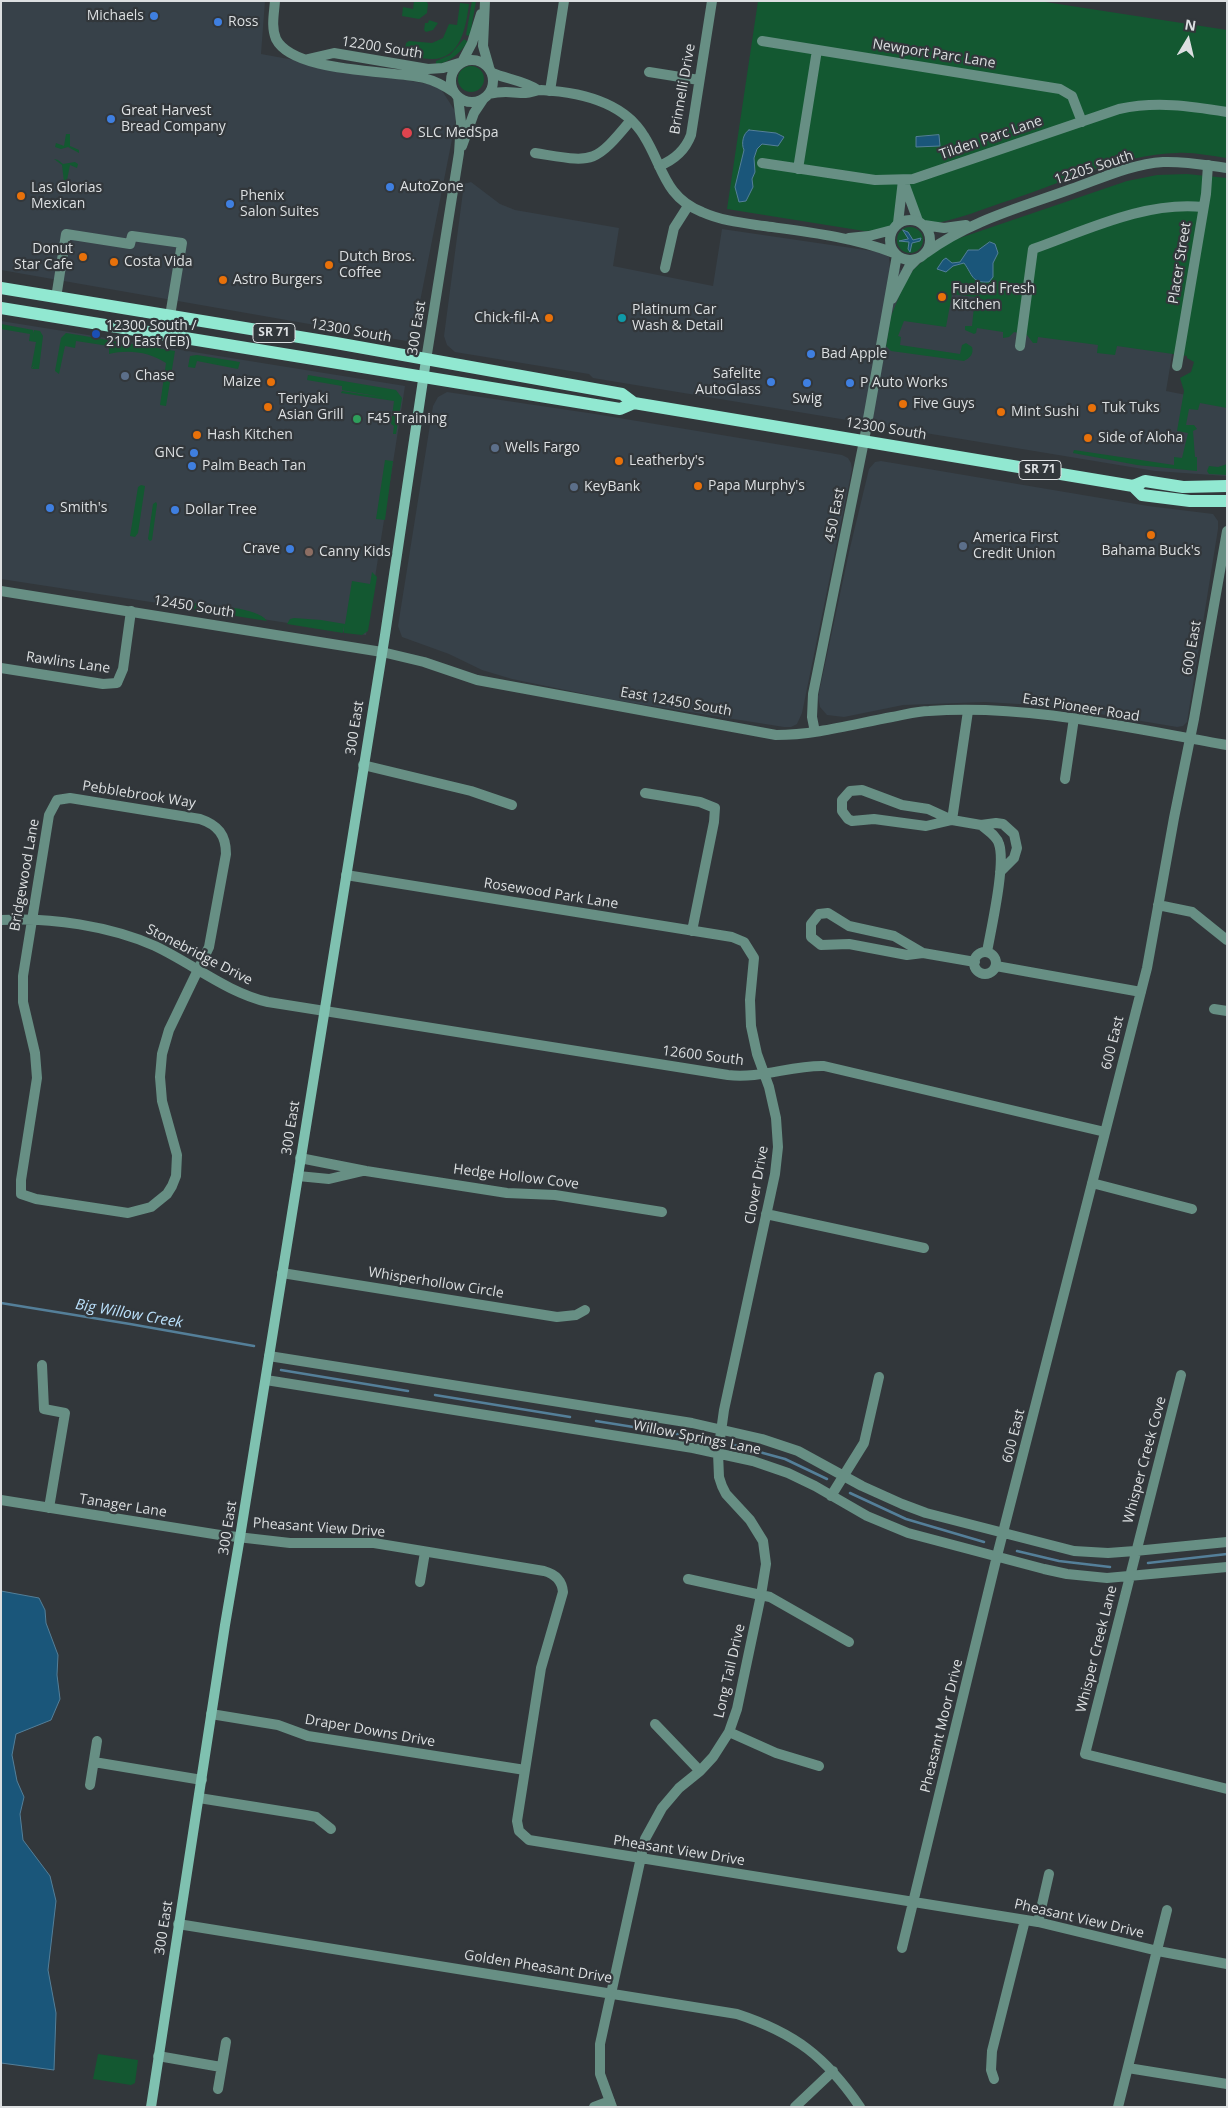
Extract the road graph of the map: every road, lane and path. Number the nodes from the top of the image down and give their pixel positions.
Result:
1 (275, 1) edge
2 (564, 1) edge
3 (712, 1) edge
4 (484, 5) edge
5 (762, 41) dead end
6 (817, 50) junction
7 (301, 58) junction
8 (461, 63) junction
9 (491, 71) junction
10 (649, 72) dead end
11 (699, 80) junction
12 (538, 90) junction
13 (550, 91) junction
14 (456, 95) junction
15 (487, 96) junction
16 (1227, 112) edge
17 (631, 120) junction
18 (1082, 122) junction
19 (458, 153) junction
20 (536, 153) dead end
21 (762, 163) dead end
22 (1208, 165) junction
23 (659, 166) junction
24 (798, 168) junction
25 (1227, 168) edge
26 (903, 180) junction
27 (688, 206) junction
28 (1203, 207) junction
29 (921, 223) junction
30 (974, 224) junction
31 (895, 226) junction
32 (843, 238) junction
33 (926, 253) junction
34 (895, 254) junction
35 (917, 259) junction
36 (665, 268) dead end
37 (1, 288) edge
38 (56, 298) junction
39 (889, 304) junction
40 (1, 308) edge
41 (170, 316) junction
42 (1020, 346) dead end
43 (426, 360) junction
44 (1177, 366) dead end
45 (423, 378) junction
46 (634, 403) junction
47 (864, 441) junction
48 (1133, 486) junction
49 (1227, 486) edge
50 (1227, 501) edge
51 (1227, 532) edge
52 (1, 591) edge
53 (131, 611) junction
54 (382, 652) junction
55 (1, 668) edge
56 (968, 711) junction
57 (1074, 718) junction
58 (815, 732) junction
59 (1190, 739) junction
60 (1227, 745) edge
61 (363, 765) junction
62 (1065, 779) dead end
63 (645, 793) dead end
64 (56, 800) joint
65 (512, 805) dead end
66 (952, 820) junction
67 (981, 825) junction
68 (1000, 872) junction
69 (346, 875) junction
70 (1158, 905) junction
71 (32, 919) junction
72 (1, 920) edge
73 (692, 931) junction
74 (1227, 940) edge
75 (749, 947) joint
76 (923, 952) junction
77 (987, 952) junction
78 (975, 962) junction
79 (996, 966) junction
80 (198, 969) junction
81 (1141, 992) junction
82 (1214, 1009) dead end
83 (324, 1011) junction
84 (1227, 1011) edge
85 (763, 1073) junction
86 (1105, 1132) junction
87 (300, 1158) junction
88 (366, 1171) junction
89 (298, 1176) junction
90 (1092, 1183) junction
91 (21, 1194) joint
92 (1192, 1209) dead end
93 (662, 1212) dead end
94 (766, 1214) junction
95 (924, 1248) dead end
96 (282, 1273) junction
97 (585, 1310) dead end
98 (269, 1356) junction
99 (42, 1365) dead end
100 (1181, 1375) dead end
101 (879, 1377) dead end
102 (266, 1380) junction
103 (721, 1429) junction
104 (718, 1453) junction
105 (845, 1476) junction
106 (831, 1496) junction
107 (1, 1500) edge
108 (49, 1508) junction
109 (1004, 1533) junction
110 (240, 1537) junction
111 (1227, 1542) edge
112 (1135, 1551) junction
113 (425, 1552) junction
114 (997, 1556) junction
115 (1227, 1566) edge
116 (1129, 1576) junction
117 (688, 1579) dead end
118 (420, 1582) dead end
119 (761, 1595) junction
120 (848, 1642) dead end
121 (211, 1714) junction
122 (655, 1724) dead end
123 (729, 1732) junction
124 (97, 1741) dead end
125 (94, 1762) junction
126 (819, 1766) dead end
127 (525, 1770) junction
128 (700, 1771) junction
129 (202, 1780) junction
130 (90, 1785) dead end
131 (1227, 1789) edge
132 (199, 1798) junction
133 (331, 1829) dead end
134 (640, 1858) junction
135 (1049, 1874) dead end
136 (913, 1902) junction
137 (1167, 1910) dead end
138 (1025, 1920) junction
139 (1038, 1922) junction
140 (178, 1924) junction
141 (902, 1948) dead end
142 (1158, 1951) junction
143 (1227, 1964) edge
144 (611, 1993) junction
145 (226, 2042) dead end
146 (158, 2056) junction
147 (221, 2067) junction
148 (1128, 2068) junction
149 (833, 2071) junction
150 (994, 2079) dead end
151 (1227, 2084) edge
152 (218, 2089) dead end
153 (611, 2104) edge
154 (150, 2107) edge
155 (594, 2107) edge
156 (795, 2107) edge
157 (860, 2107) edge
158 (1118, 2107) edge

1 - 7 street, 12200 South
2 - 13 street
3 - 11 street, Brinnelli Drive
4 - 8 street
4 - 9 street
5 - 6 street, Newport Parc Lane
6 - 18 street, Newport Parc Lane
6 - 24 street
7 - 8 street, 12200 South
7 - 14 street, 12200 South
8 - 9 street
8 - 14 street
9 - 12 street
9 - 15 street
10 - 11 street
11 - 23 street, Brinnelli Drive
12 - 13 street
12 - 15 street
13 - 17 street
14 - 15 street
14 - 19 street, 300 East
15 - 19 street, 300 East
16 - 18 street, Tilden Parc Lane
17 - 20 street
17 - 23 street
18 - 26 street, Tilden Parc Lane
19 - 43 street, 300 East
21 - 24 street, Tilden Parc Lane
22 - 25 street, 12205 South
22 - 28 street, Placer Street
22 - 30 street, 12205 South
23 - 27 street
24 - 26 street, Tilden Parc Lane
26 - 29 street
26 - 31 street
27 - 32 street
27 - 36 street
28 - 42 street
28 - 44 street, Placer Street
29 - 30 street, 12205 South
29 - 31 street
29 - 33 street
30 - 33 street, 12205 South
31 - 32 street
31 - 34 street
32 - 34 street
33 - 35 street
34 - 35 street
34 - 39 street, 450 East
35 - 39 street, 450 East
37 - 38 main road, 12300 South / SR 71
38 - 41 main road, 12300 South / SR 71
38 - 41 street
39 - 47 street, 450 East
40 - 45 main road, 12300 South / SR 71
41 - 43 main road, 12300 South / SR 71
43 - 45 main road, 300 East
43 - 46 main road, 12300 South / SR 71
45 - 46 main road, 12300 South / SR 71
45 - 54 main road, 300 East
46 - 47 main road, 12300 South / SR 71
47 - 48 main road, 12300 South / SR 71
47 - 58 street, 450 East
48 - 49 main road, 12300 South / SR 71
48 - 50 main road, 12300 South / SR 71
51 - 59 street, 600 East
52 - 53 street, 12450 South
53 - 54 street, 12450 South
53 - 55 street, Rawlins Lane
54 - 58 street, East 12450 South
54 - 61 main road, 300 East
56 - 57 street, East Pioneer Road
56 - 58 street, East 12450 South
56 - 66 street
57 - 59 street, East Pioneer Road
57 - 62 street
59 - 60 street, East Pioneer Road
59 - 70 street, 600 East
61 - 65 street
61 - 69 main road, 300 East
63 - 73 street
64 - 71 street, Bridgewood Lane
64 - 80 street, Pebblebrook Way
66 - 66 street
66 - 67 street
67 - 68 street
67 - 68 street
68 - 77 street
69 - 73 street, Rosewood Park Lane
69 - 83 main road, 300 East
70 - 74 street
70 - 81 street, 600 East
71 - 72 street, Stonebridge Drive
71 - 80 street, Stonebridge Drive
71 - 91 street, Bridgewood Lane
73 - 75 street, Rosewood Park Lane
75 - 85 street, Clover Drive
76 - 76 street
76 - 78 street
77 - 78 street
77 - 79 street
78 - 79 street
79 - 81 street
80 - 83 street, Stonebridge Drive
80 - 91 street, Pebblebrook Way
81 - 86 street, 600 East
82 - 84 street
83 - 85 street, 12600 South
83 - 87 main road, 300 East
85 - 86 street, 12600 South
85 - 94 street, Clover Drive
86 - 90 street, 600 East
87 - 88 street, Hedge Hollow Cove
87 - 89 main road, 300 East
88 - 89 street, Hedge Hollow Cove
88 - 93 street, Hedge Hollow Cove
89 - 96 main road, 300 East
90 - 92 street
90 - 109 street, 600 East
94 - 95 street
94 - 103 street, Clover Drive
96 - 97 street, Whisperhollow Circle
96 - 98 main road, 300 East
98 - 102 main road, 300 East
98 - 103 street, Willow Springs Lane
99 - 108 street
100 - 112 street, Whisper Creek Cove
101 - 105 street
102 - 104 street, Willow Springs Lane
102 - 110 main road, 300 East
103 - 104 street, Long Tail Drive
103 - 105 street, Willow Springs Lane
104 - 106 street, Willow Springs Lane
104 - 119 street, Long Tail Drive
105 - 106 street
105 - 109 street, Willow Springs Lane
106 - 114 street, Willow Springs Lane
107 - 108 street, Tanager Lane
108 - 110 street, Tanager Lane
109 - 112 street, Willow Springs Lane
109 - 114 street, 600 East
110 - 113 street, Pheasant View Drive
110 - 121 main road, 300 East
111 - 112 street, Willow Springs Lane
112 - 116 street, Whisper Creek Lane
113 - 118 street
113 - 127 street, Pheasant View Drive
114 - 116 street, Willow Springs Lane
114 - 136 street, Pheasant Moor Drive
115 - 116 street, Willow Springs Lane
116 - 131 street, Whisper Creek Lane
117 - 119 street
119 - 120 street
119 - 123 street, Long Tail Drive
121 - 127 street, Draper Downs Drive
121 - 129 main road, 300 East
122 - 128 street
123 - 126 street
123 - 128 street, Long Tail Drive
124 - 125 street
125 - 129 street
125 - 130 street
127 - 134 street, Pheasant View Drive
128 - 134 street, Long Tail Drive
129 - 132 main road, 300 East
132 - 133 street
132 - 140 main road, 300 East
134 - 136 street, Pheasant View Drive
134 - 144 street, Long Tail Drive
135 - 139 street
136 - 138 street, Pheasant View Drive
136 - 141 street, Pheasant Moor Drive
137 - 142 street
138 - 139 street, Pheasant View Drive
138 - 150 street
139 - 142 street, Pheasant View Drive
140 - 144 street, Golden Pheasant Drive
140 - 146 main road, 300 East
142 - 143 street, Pheasant View Drive
142 - 148 street
144 - 149 street, Golden Pheasant Drive
144 - 153 street, Long Tail Drive
145 - 147 street
146 - 147 street
146 - 154 main road, 300 East
147 - 152 street
148 - 151 street
148 - 158 street
149 - 156 street
149 - 157 street, Golden Pheasant Drive
153 - 155 street

